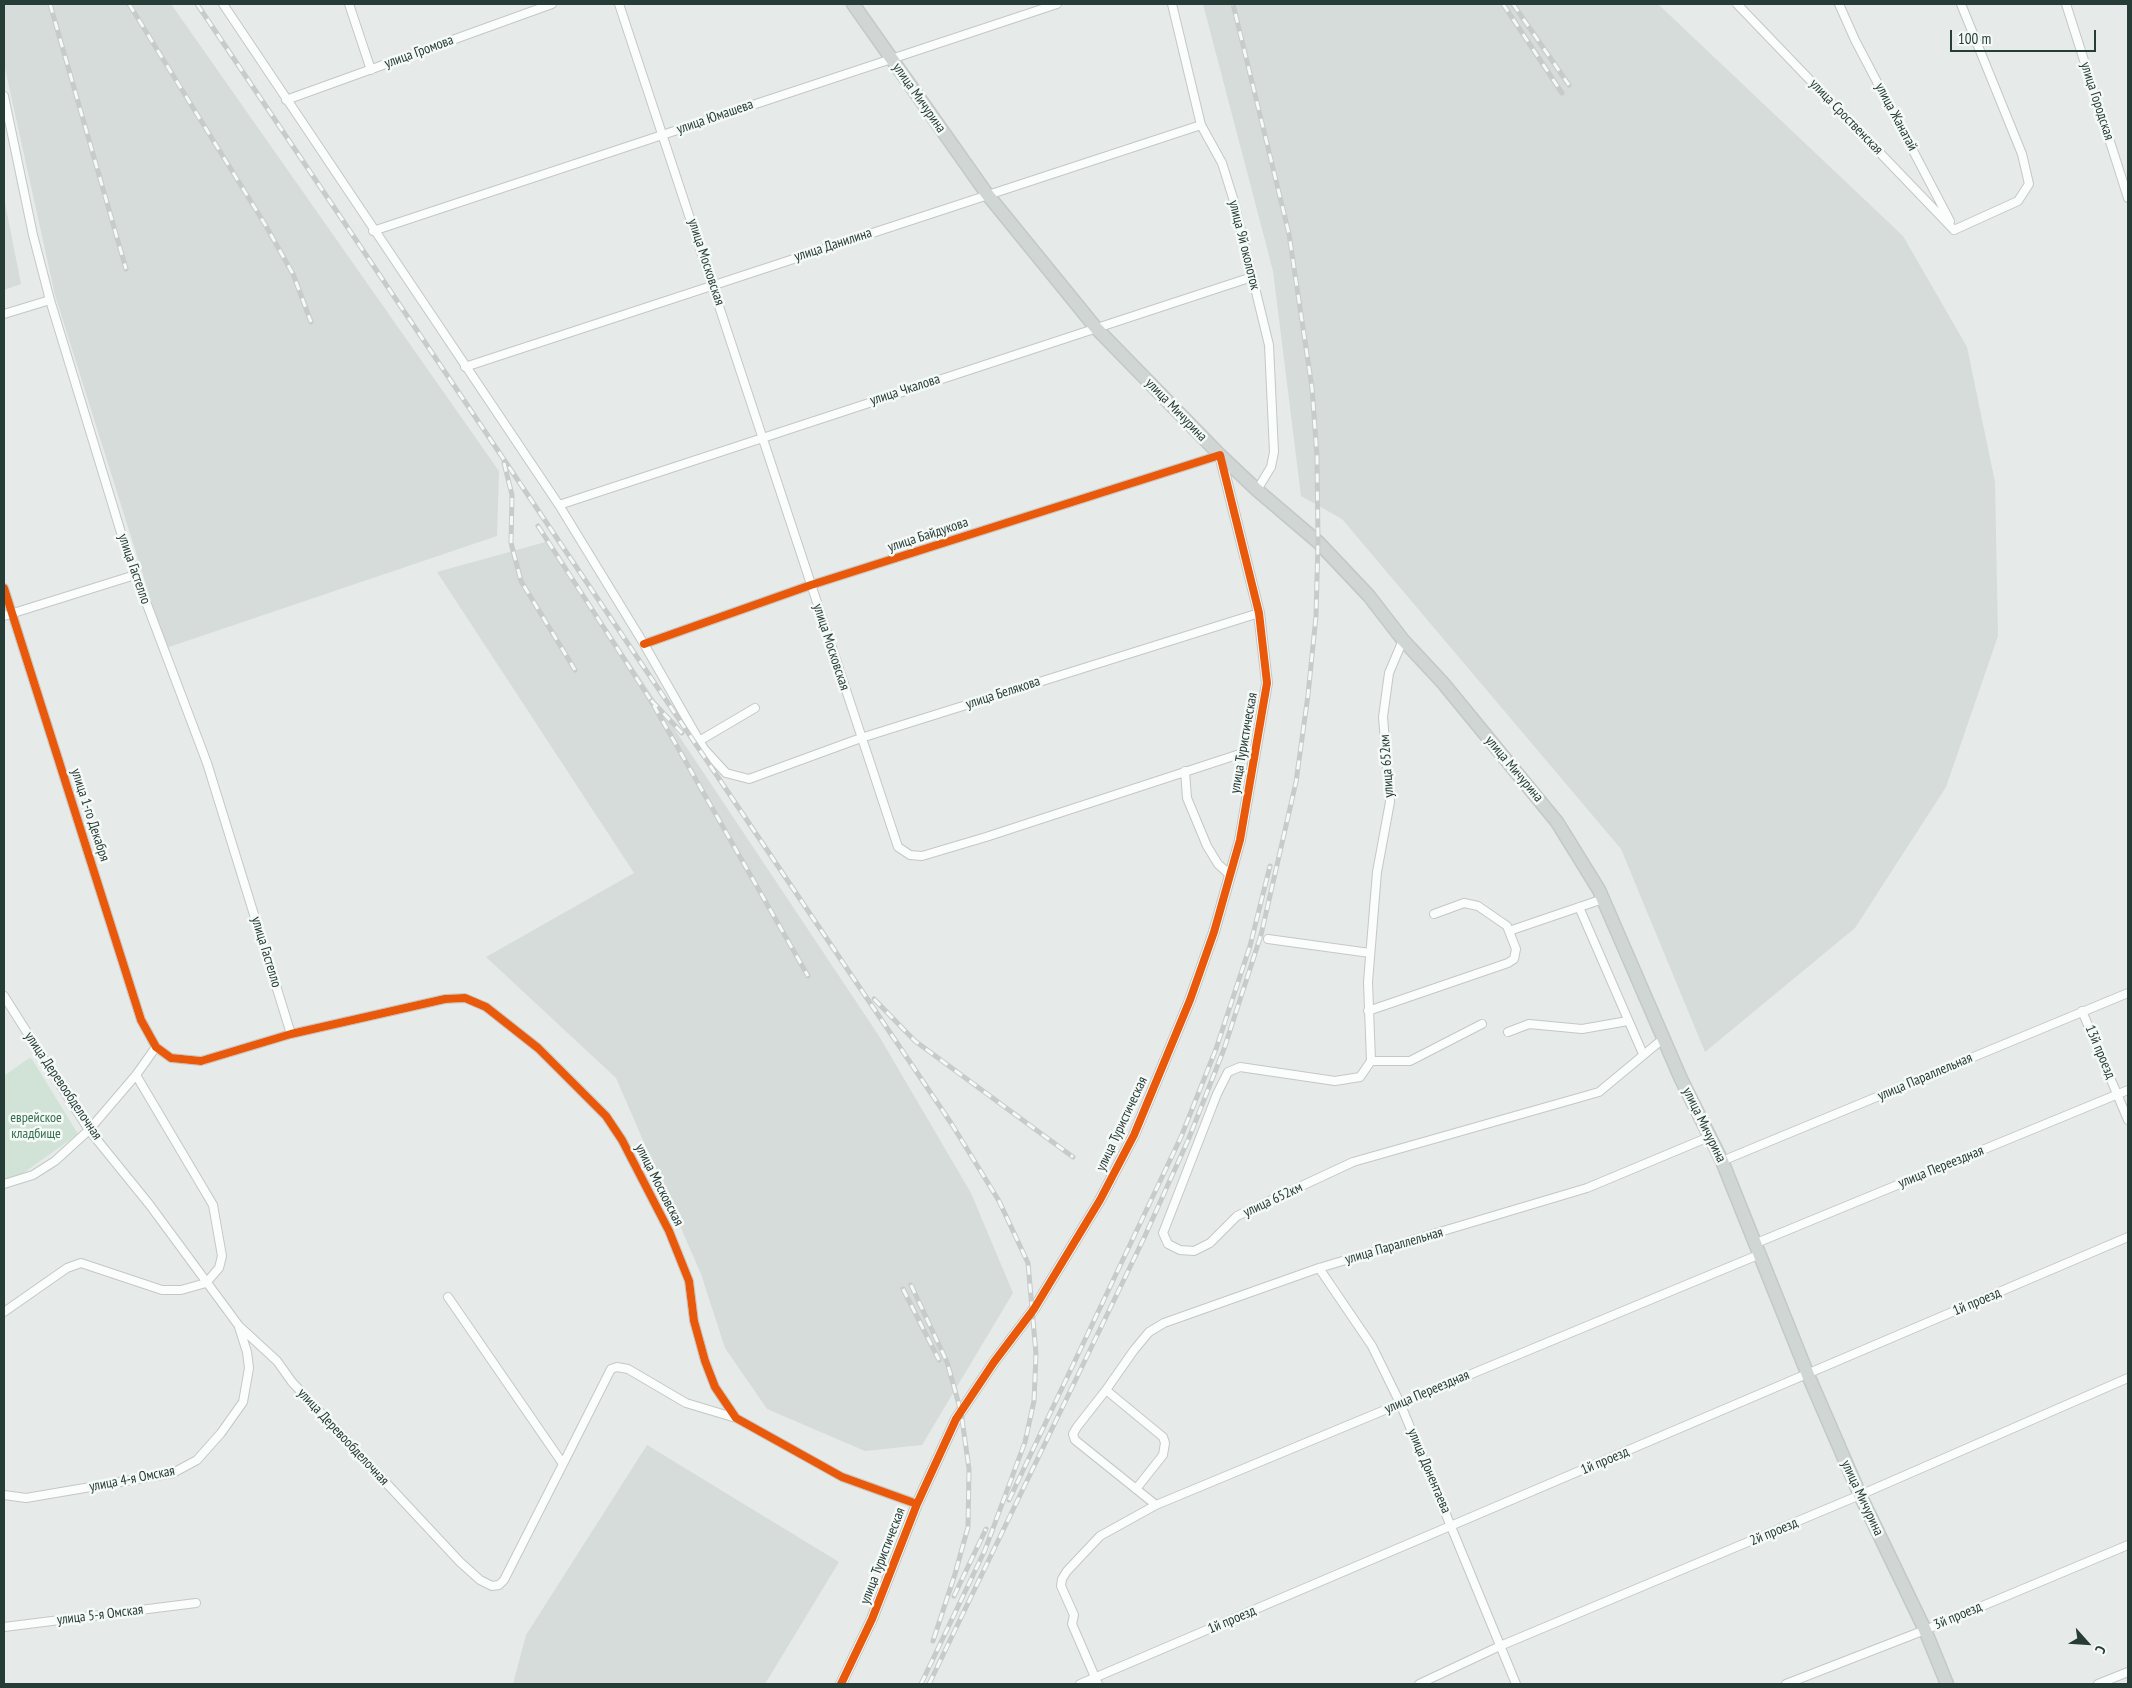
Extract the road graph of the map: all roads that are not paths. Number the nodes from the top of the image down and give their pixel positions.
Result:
1 (223, 4) edge
2 (349, 4) edge
3 (552, 4) edge
4 (619, 4) edge
5 (853, 4) edge
6 (1058, 4) edge
7 (1172, 4) edge
8 (1737, 4) edge
9 (1839, 4) edge
10 (1961, 4) edge
11 (2066, 4) edge
12 (891, 58) junction
13 (371, 70) junction
14 (4, 96) edge
15 (286, 100) junction
16 (1201, 125) junction
17 (663, 134) junction
18 (987, 194) junction
19 (2128, 198) edge
20 (374, 230) junction
21 (1954, 230) junction
22 (1252, 277) junction
23 (713, 284) junction
24 (50, 300) junction
25 (4, 314) edge
26 (1096, 328) junction
27 (465, 367) junction
28 (763, 437) junction
29 (1220, 455) junction
30 (1257, 490) junction
31 (559, 505) junction
32 (135, 575) junction
33 (811, 585) junction
34 (4, 588) edge
35 (1259, 613) junction
36 (8, 614) edge
37 (1403, 640) junction
38 (644, 644) junction
39 (755, 708) dead end
40 (861, 738) junction
41 (699, 741) junction
42 (1255, 749) junction
43 (1185, 771) junction
44 (1230, 875) junction
45 (1603, 899) junction
46 (1579, 907) junction
47 (1434, 914) dead end
48 (1509, 931) junction
49 (1268, 939) dead end
50 (1370, 953) junction
51 (2128, 993) edge
52 (4, 996) edge
53 (1368, 1011) junction
54 (2082, 1011) junction
55 (1628, 1021) junction
56 (1482, 1024) dead end
57 (1508, 1032) dead end
58 (292, 1034) junction
59 (1664, 1038) junction
60 (156, 1047) junction
61 (1643, 1054) junction
62 (1371, 1061) junction
63 (136, 1075) junction
64 (2128, 1090) edge
65 (2118, 1094) junction
66 (2128, 1120) edge
67 (89, 1130) junction
68 (1708, 1137) junction
69 (1722, 1161) junction
70 (4, 1184) edge
71 (2128, 1237) edge
72 (1756, 1249) junction
73 (1319, 1268) junction
74 (206, 1283) junction
75 (448, 1297) dead end
76 (4, 1312) edge
77 (239, 1326) junction
78 (1808, 1375) junction
79 (2128, 1378) edge
80 (1106, 1390) junction
81 (1400, 1403) junction
82 (736, 1418) junction
83 (563, 1464) junction
84 (1136, 1489) junction
85 (4, 1495) edge
86 (1860, 1495) junction
87 (917, 1504) junction
88 (1156, 1505) junction
89 (1452, 1526) junction
90 (2128, 1545) edge
91 (196, 1603) dead end
92 (4, 1627) edge
93 (1925, 1630) junction
94 (1500, 1646) junction
95 (2128, 1672) edge
96 (1096, 1681) edge
97 (841, 1684) edge
98 (1080, 1684) edge
99 (1420, 1684) edge
100 (1516, 1684) edge
101 (1786, 1684) edge
102 (1947, 1684) edge
103 (2098, 1684) edge

1 - 15 street
2 - 13 street
3 - 13 street, улица Громова
4 - 17 street, улица Московская
5 - 12 main road, улица Мичурина
6 - 12 street, улица Юмашева
7 - 16 street, улица 9й околоток
8 - 21 street, улица Сроственская
9 - 21 street, улица Жанатай
10 - 21 street
11 - 19 street, улица Городская
12 - 17 street, улица Юмашева
12 - 18 main road, улица Мичурина
13 - 15 street, улица Громова
14 - 24 street, улица Гастелло
15 - 20 street
16 - 18 street, улица Данилина
16 - 22 street, улица 9й околоток
17 - 20 street, улица Юмашева
17 - 23 street, улица Московская
18 - 23 street, улица Данилина
18 - 26 main road, улица Мичурина
20 - 27 street
22 - 26 street, улица Чкалова
22 - 30 street, улица 9й околоток
23 - 27 street, улица Данилина
23 - 28 street, улица Московская
24 - 25 street
24 - 32 street, улица Гастелло
26 - 28 street, улица Чкалова
26 - 29 main road, улица Мичурина
27 - 31 street
28 - 31 street, улица Чкалова
28 - 33 street, улица Московская
29 - 30 main road, улица Мичурина
29 - 33 street, улица Байдукова
29 - 35 street, улица Туристическая
30 - 37 main road, улица Мичурина
31 - 38 street
32 - 36 street
32 - 58 street, улица Гастелло
33 - 38 street, улица Байдукова
33 - 40 street, улица Московская
34 - 36 street, улица 1-го Декабря
35 - 40 street, улица Белякова
35 - 42 street, улица Туристическая
36 - 60 street, улица 1-го Декабря
37 - 45 main road, улица Мичурина
37 - 50 street, улица 652км
38 - 41 street
39 - 41 street
40 - 41 street, улица Белякова
40 - 43 street, улица Московская
42 - 43 street, улица Московская
42 - 44 street, улица Туристическая
43 - 44 street
44 - 87 street, улица Туристическая
45 - 46 street
45 - 59 main road, улица Мичурина
46 - 48 street
46 - 55 street
47 - 48 street
48 - 53 street
49 - 50 street
50 - 53 street, улица 652км
51 - 54 street, улица Параллельная
52 - 67 street, улица Деревообделочная
53 - 62 street, улица 652км
54 - 65 street, 13й проезд
54 - 69 street, улица Параллельная
55 - 57 street
55 - 61 street
56 - 62 street
58 - 60 street, улица Московская
58 - 82 street, улица Московская
59 - 61 street, улица 652км
59 - 68 main road, улица Мичурина
60 - 63 street
61 - 62 street, улица 652км
63 - 67 street
63 - 74 street
64 - 65 street, улица Переездная
65 - 66 street, 13й проезд
65 - 72 street, улица Переездная
67 - 70 street
67 - 74 street, улица Деревообделочная
68 - 69 main road, улица Мичурина
68 - 73 street, улица Параллельная
69 - 72 main road, улица Мичурина
71 - 78 street, 1й проезд
72 - 78 main road, улица Мичурина
72 - 81 street, улица Переездная
73 - 80 street, улица Параллельная
73 - 81 street, улица Донентаева
74 - 76 street
74 - 77 street, улица Деревообделочная
75 - 83 street
77 - 83 street, улица Деревообделочная
77 - 85 street, улица 4-я Омская
78 - 86 main road, улица Мичурина
78 - 89 street, 1й проезд
79 - 86 street, 2й проезд
80 - 84 street
80 - 84 street, улица Параллельная
81 - 88 street, улица Переездная
81 - 89 street, улица Донентаева
82 - 83 street
82 - 87 street, улица Московская
84 - 88 street
86 - 93 main road, улица Мичурина
86 - 94 street, 2й проезд
87 - 97 street, улица Туристическая
88 - 96 street, улица Переездная
89 - 94 street, улица Донентаева
89 - 96 street, 1й проезд
90 - 93 street, 3й проезд
91 - 92 street, улица 5-я Омская
93 - 101 street, 3й проезд
93 - 102 main road, улица Мичурина
94 - 99 street, 2й проезд
94 - 100 street, улица Донентаева
95 - 103 street
96 - 98 street, 1й проезд

